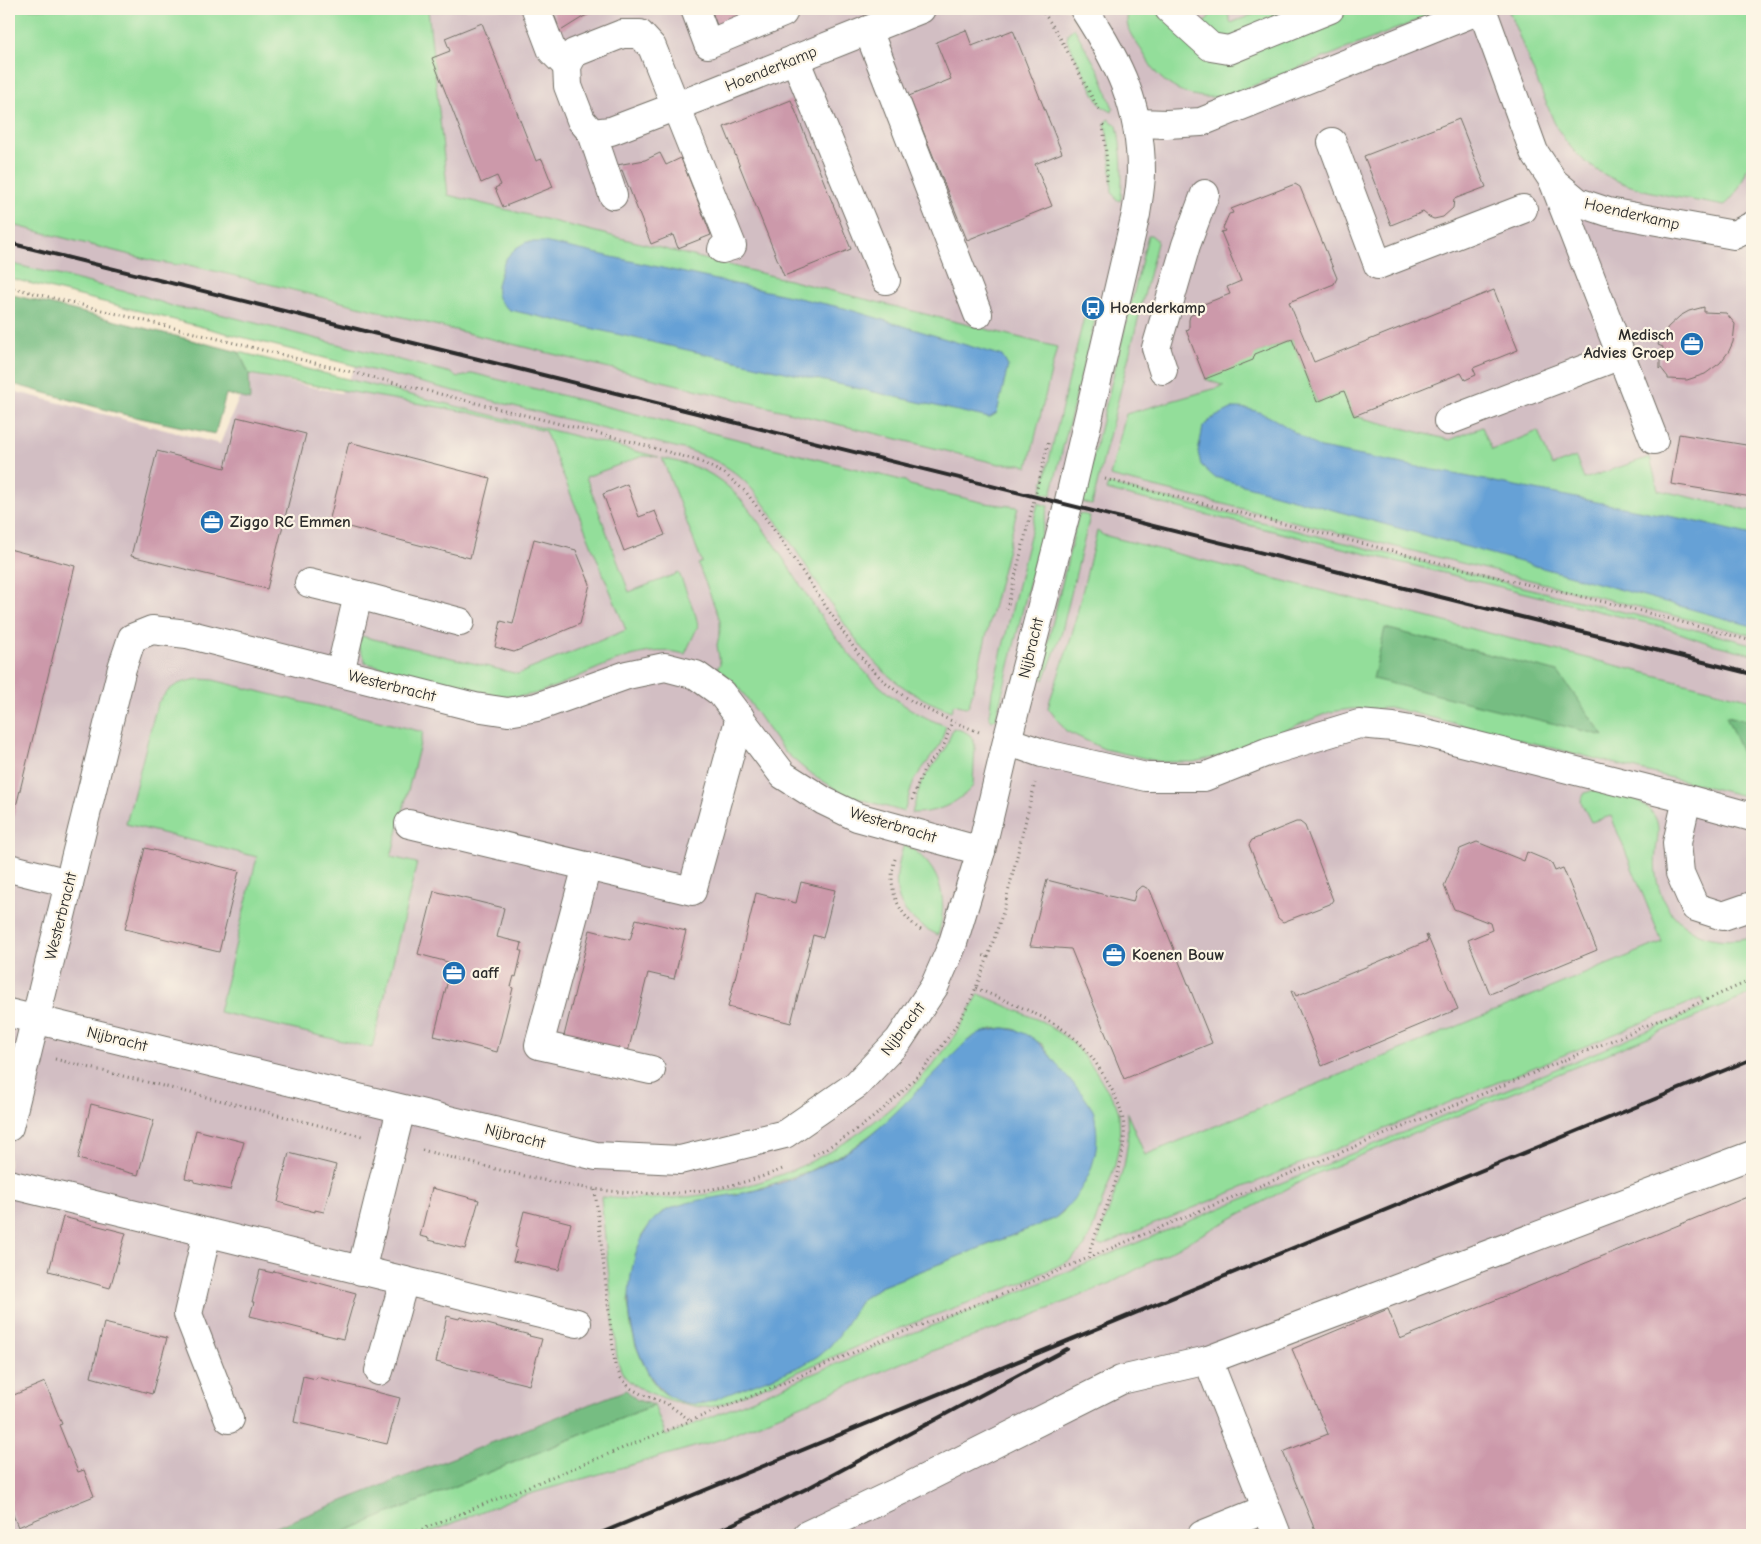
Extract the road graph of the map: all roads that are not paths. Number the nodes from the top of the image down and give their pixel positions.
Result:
1 (536, 9) edge
2 (695, 9) edge
3 (782, 9) edge
4 (921, 9) edge
5 (1169, 9) edge
6 (1330, 9) edge
7 (1482, 9) edge
8 (1088, 10) edge
9 (881, 20) edge
10 (795, 59) junction
11 (567, 66) junction
12 (676, 106) junction
13 (1138, 123) junction
14 (592, 133) junction
15 (1332, 142) dead end
16 (1554, 182) junction
17 (1205, 194) dead end
18 (613, 195) dead end
19 (1523, 208) dead end
20 (1752, 226) edge
21 (722, 249) dead end
22 (886, 280) dead end
23 (978, 314) dead end
24 (1621, 355) junction
25 (1163, 370) dead end
26 (1448, 421) dead end
27 (1654, 440) dead end
28 (309, 583) dead end
29 (358, 595) junction
30 (460, 622) dead end
31 (340, 673) junction
32 (740, 717) junction
33 (1007, 741) junction
34 (1687, 799) junction
35 (1752, 817) edge
36 (409, 824) dead end
37 (981, 851) junction
38 (587, 866) junction
39 (9, 868) edge
40 (70, 883) junction
41 (1752, 906) edge
42 (9, 1013) edge
43 (36, 1019) junction
44 (650, 1070) dead end
45 (401, 1108) junction
46 (9, 1127) edge
47 (1752, 1155) edge
48 (9, 1184) edge
49 (207, 1233) junction
50 (361, 1271) junction
51 (404, 1281) junction
52 (576, 1323) dead end
53 (1208, 1360) junction
54 (379, 1371) dead end
55 (229, 1419) dead end
56 (1266, 1509) junction
57 (807, 1535) edge
58 (1202, 1535) edge
59 (1277, 1535) edge

1 - 11 street
2 - 3 street
4 - 9 street, Hoenderkamp
5 - 6 street
7 - 13 street, Hoenderkamp
7 - 16 street, Hoenderkamp
8 - 13 street
9 - 10 street, Hoenderkamp
9 - 23 street
10 - 12 street, Hoenderkamp
10 - 22 street
11 - 12 street
11 - 14 street
12 - 14 street, Hoenderkamp
12 - 21 street
13 - 33 street, Nijbracht
14 - 18 street
15 - 19 street
16 - 20 street, Hoenderkamp
16 - 24 street
17 - 25 street
24 - 26 street
24 - 27 street
28 - 29 street
29 - 30 street
29 - 31 street
31 - 32 street, Westerbracht
31 - 40 street, Westerbracht
32 - 37 street, Westerbracht
32 - 38 street
33 - 34 street
33 - 37 street, Nijbracht
34 - 35 street
34 - 41 street
36 - 38 street
37 - 45 street, Nijbracht
38 - 44 street
39 - 40 street
40 - 43 street, Westerbracht
42 - 43 street, Nijbracht
43 - 45 street, Nijbracht
43 - 46 street, Westerbracht
45 - 50 street
47 - 53 street
48 - 49 street
49 - 50 street
49 - 55 street
50 - 51 street
51 - 52 street
51 - 54 street
53 - 56 street
53 - 57 street
56 - 58 street
56 - 59 street

